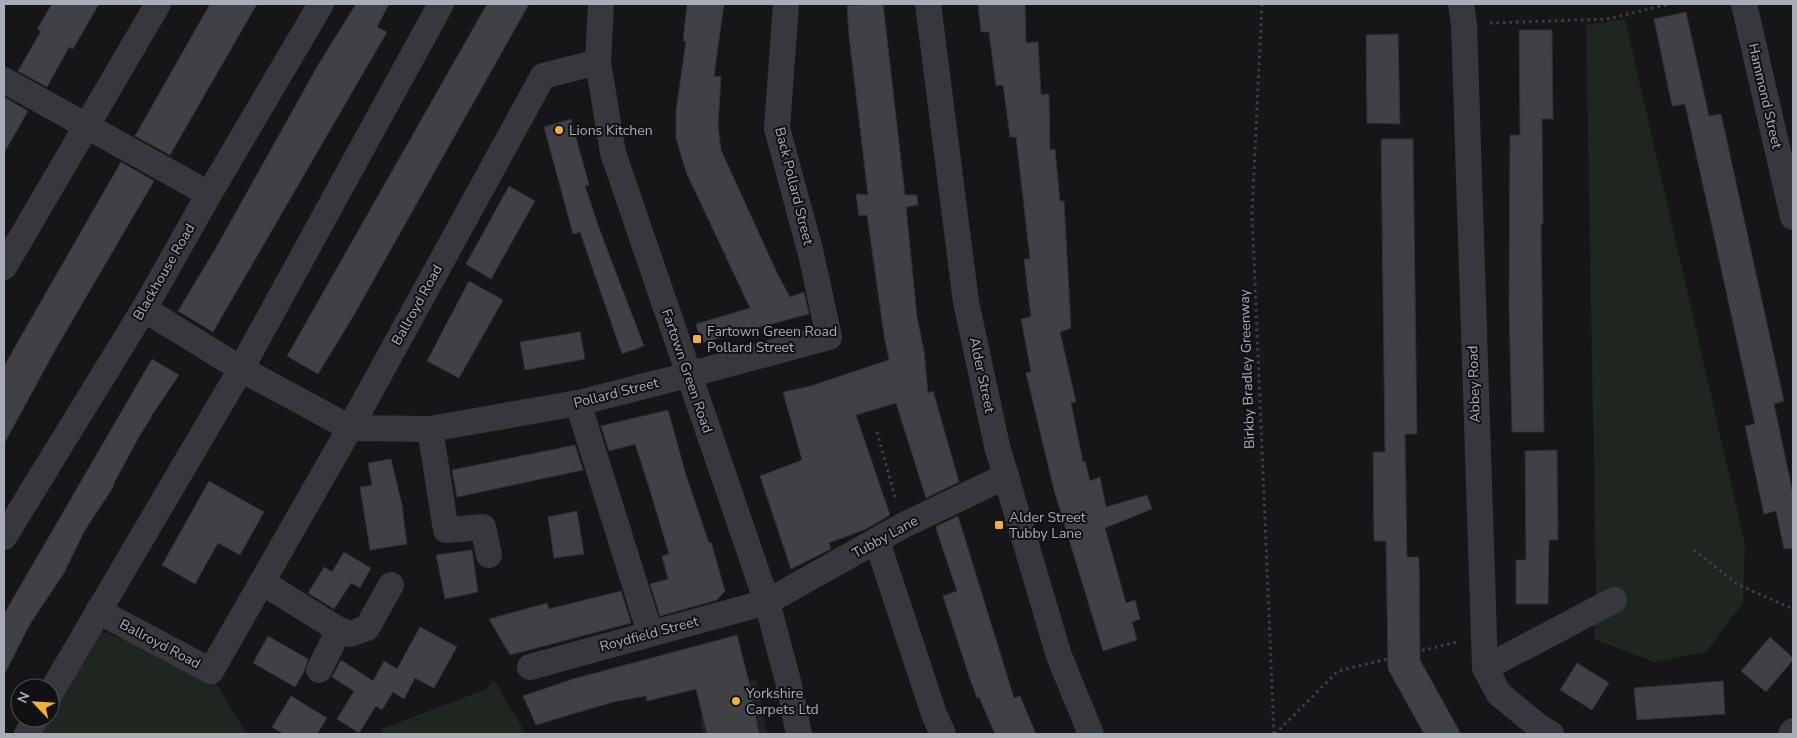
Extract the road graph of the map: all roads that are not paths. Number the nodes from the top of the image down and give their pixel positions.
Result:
1 (158, 4) edge
2 (321, 4) edge
3 (441, 4) edge
4 (601, 4) edge
5 (786, 4) edge
6 (928, 4) edge
7 (1744, 4) edge
8 (1462, 14) edge
9 (598, 62) junction
10 (4, 80) edge
11 (85, 126) junction
12 (209, 194) junction
13 (1793, 217) edge
14 (4, 267) edge
15 (144, 309) junction
16 (829, 337) joint
17 (241, 369) junction
18 (688, 375) junction
19 (578, 403) junction
20 (350, 428) junction
21 (430, 429) junction
22 (1006, 476) junction
23 (4, 537) edge
24 (877, 541) junction
25 (489, 555) dead end
26 (262, 582) junction
27 (391, 586) dead end
28 (1614, 600) dead end
29 (767, 602) junction
30 (98, 611) junction
31 (339, 630) junction
32 (650, 634) junction
33 (530, 667) dead end
34 (1485, 668) junction
35 (319, 670) dead end
36 (59, 678) edge
37 (1793, 731) edge
38 (799, 734) edge
39 (943, 734) edge
40 (1091, 734) edge
41 (1551, 734) edge
42 (1791, 734) edge

1 - 11 street
2 - 12 street, Blackhouse Road
3 - 17 street
4 - 9 street, Fartown Green Road
5 - 16 street, Back Pollard Street
6 - 22 street, Alder Street
7 - 13 street, Hammond Street
8 - 34 street, Abbey Road
9 - 18 street, Fartown Green Road
9 - 20 street, Ballroyd Road
10 - 11 street
11 - 12 street
11 - 14 street
12 - 15 street, Blackhouse Road
15 - 17 street
15 - 23 street, Blackhouse Road
16 - 18 street, Pollard Street
17 - 20 street
17 - 30 street
18 - 19 street, Pollard Street
18 - 29 street, Fartown Green Road
19 - 21 street, Pollard Street
19 - 32 street
20 - 21 street, Pollard Street
20 - 26 street, Ballroyd Road
21 - 25 street
22 - 24 street, Tubby Lane
22 - 40 street, Alder Street
24 - 29 street, Tubby Lane
24 - 39 street
26 - 30 street, Ballroyd Road
26 - 31 street
27 - 31 street
28 - 34 street
29 - 32 street, Roydfield Street
29 - 38 street, Fartown Green Road
30 - 36 street
31 - 35 street
32 - 33 street, Roydfield Street
34 - 41 street, Abbey Road
37 - 42 street

